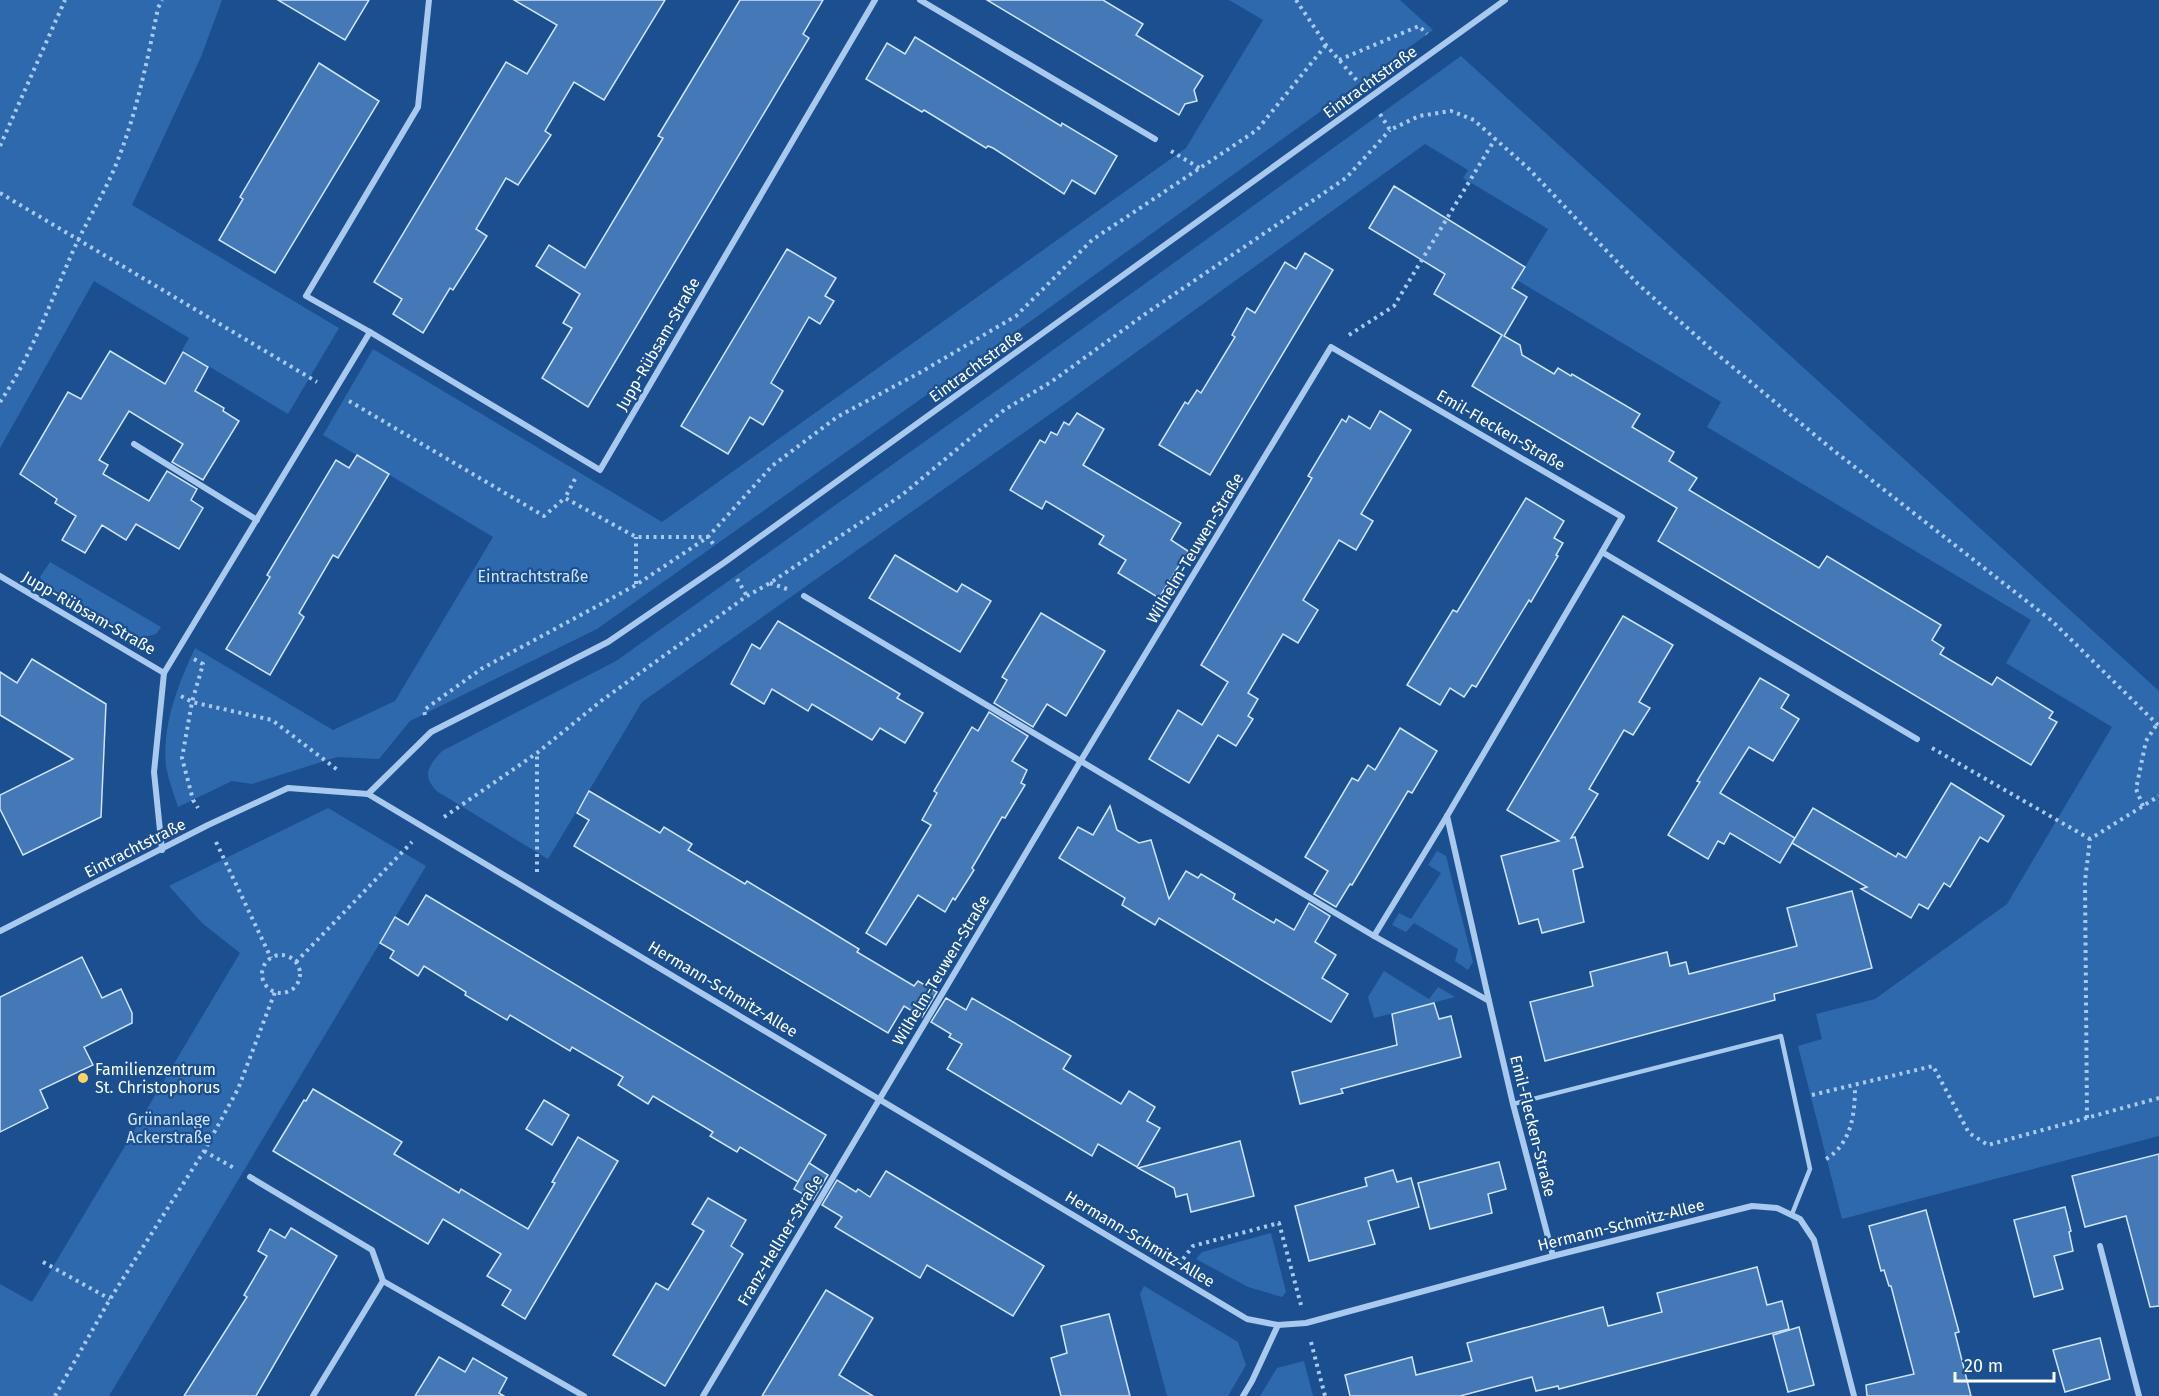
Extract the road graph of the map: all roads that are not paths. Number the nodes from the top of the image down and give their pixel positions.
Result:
1 (429, 0) edge
2 (875, 0) edge
3 (920, 0) edge
4 (1505, 0) edge
5 (1155, 139) road end
6 (370, 332) junction
7 (1331, 346) joint
8 (134, 444) dead end
9 (257, 520) junction
10 (1602, 552) junction
11 (0, 576) edge
12 (804, 596) dead end
13 (165, 673) junction
14 (1917, 740) road end
15 (1080, 762) junction
16 (368, 794) junction
17 (1447, 816) junction
18 (162, 850) junction
19 (0, 931) edge
20 (1374, 936) junction
21 (1489, 1001) junction
22 (880, 1099) junction
23 (1513, 1104) junction
24 (250, 1177) road end
25 (1792, 1214) junction
26 (2100, 1246) dead end
27 (1552, 1256) junction
28 (383, 1281) junction
29 (1278, 1325) junction
30 (313, 1396) edge
31 (584, 1396) edge
32 (702, 1396) edge
33 (1243, 1396) edge
34 (1854, 1396) edge
35 (2139, 1396) edge

1 - 6 street
2 - 6 street, Jupp-Rübsam-Straße
3 - 5 street
4 - 16 street, Eintrachtstraße
6 - 9 street, Jupp-Rübsam-Straße
7 - 10 street, Emil-Flecken-Straße
7 - 15 street, Wilhelm-Teuwen-Straße
8 - 9 street
9 - 13 street, Jupp-Rübsam-Straße
10 - 14 street
10 - 17 street, Emil-Flecken-Straße
11 - 13 street, Jupp-Rübsam-Straße
12 - 15 street
13 - 18 street, Jupp-Rübsam-Straße
15 - 20 street
15 - 22 street, Wilhelm-Teuwen-Straße
16 - 18 street, Eintrachtstraße
16 - 22 street, Hermann-Schmitz-Allee
17 - 20 street, Emil-Flecken-Straße
17 - 21 street, Emil-Flecken-Straße
18 - 19 street, Eintrachtstraße
20 - 21 street
21 - 23 street, Emil-Flecken-Straße
22 - 29 street, Hermann-Schmitz-Allee
22 - 32 street, Franz-Hellner-Straße
23 - 25 lane
23 - 27 street, Emil-Flecken-Straße
24 - 28 street
25 - 27 street, Hermann-Schmitz-Allee
25 - 34 street
26 - 35 street
27 - 29 street, Hermann-Schmitz-Allee
28 - 30 street
28 - 31 street
29 - 33 street

